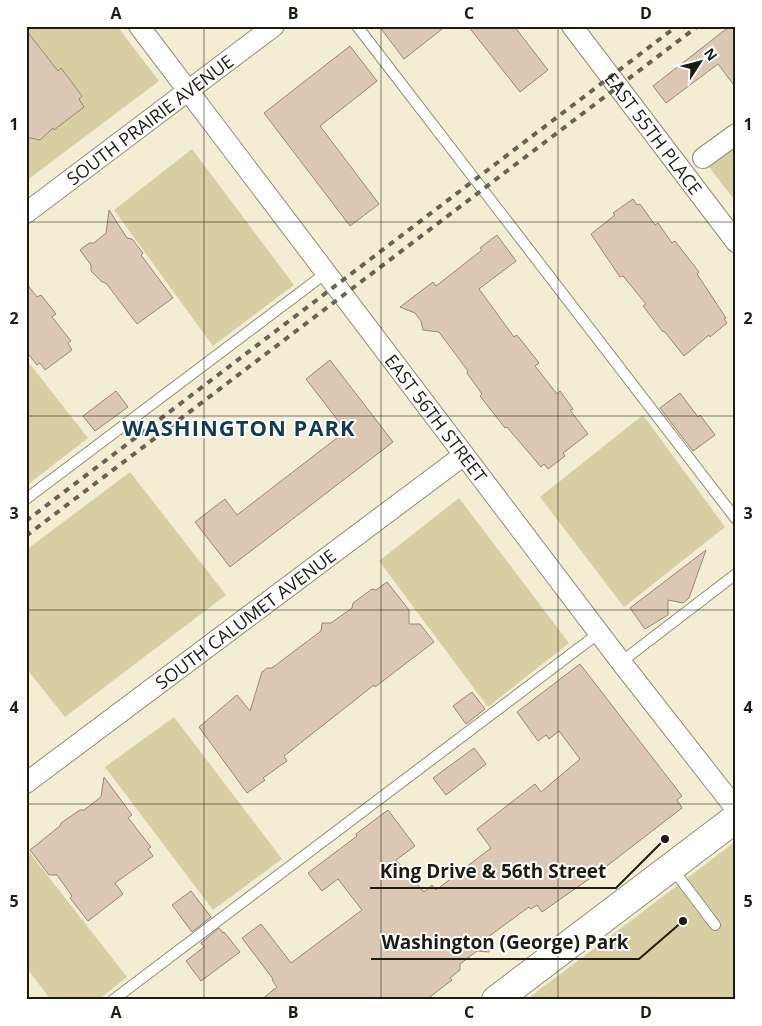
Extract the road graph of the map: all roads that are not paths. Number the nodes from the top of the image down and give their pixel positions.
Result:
1 (139, 26) edge
2 (274, 26) edge
3 (357, 26) edge
4 (572, 26) edge
5 (189, 91) junction
6 (736, 134) edge
7 (703, 158) dead end
8 (26, 213) edge
9 (736, 242) edge
10 (326, 273) junction
11 (464, 455) junction
12 (26, 499) edge
13 (736, 519) edge
14 (736, 574) edge
15 (600, 633) junction
16 (621, 662) junction
17 (26, 783) edge
18 (736, 809) edge
19 (736, 818) edge
20 (671, 867) junction
21 (716, 926) dead end
22 (113, 1000) edge
23 (496, 1000) edge

1 - 5 street, EAST 56TH STREET
2 - 5 street, SOUTH PRAIRIE AVENUE
3 - 13 lane
4 - 9 street, EAST 55TH PLACE
5 - 8 street, SOUTH PRAIRIE AVENUE
5 - 10 street, EAST 56TH STREET
6 - 7 street
10 - 11 street, EAST 56TH STREET
10 - 12 lane
11 - 15 street, EAST 56TH STREET
11 - 17 street, SOUTH CALUMET AVENUE
14 - 16 lane
15 - 16 street, EAST 56TH STREET
15 - 22 lane
16 - 18 street, EAST 56TH STREET
19 - 20 street
20 - 21 lane
20 - 23 street

